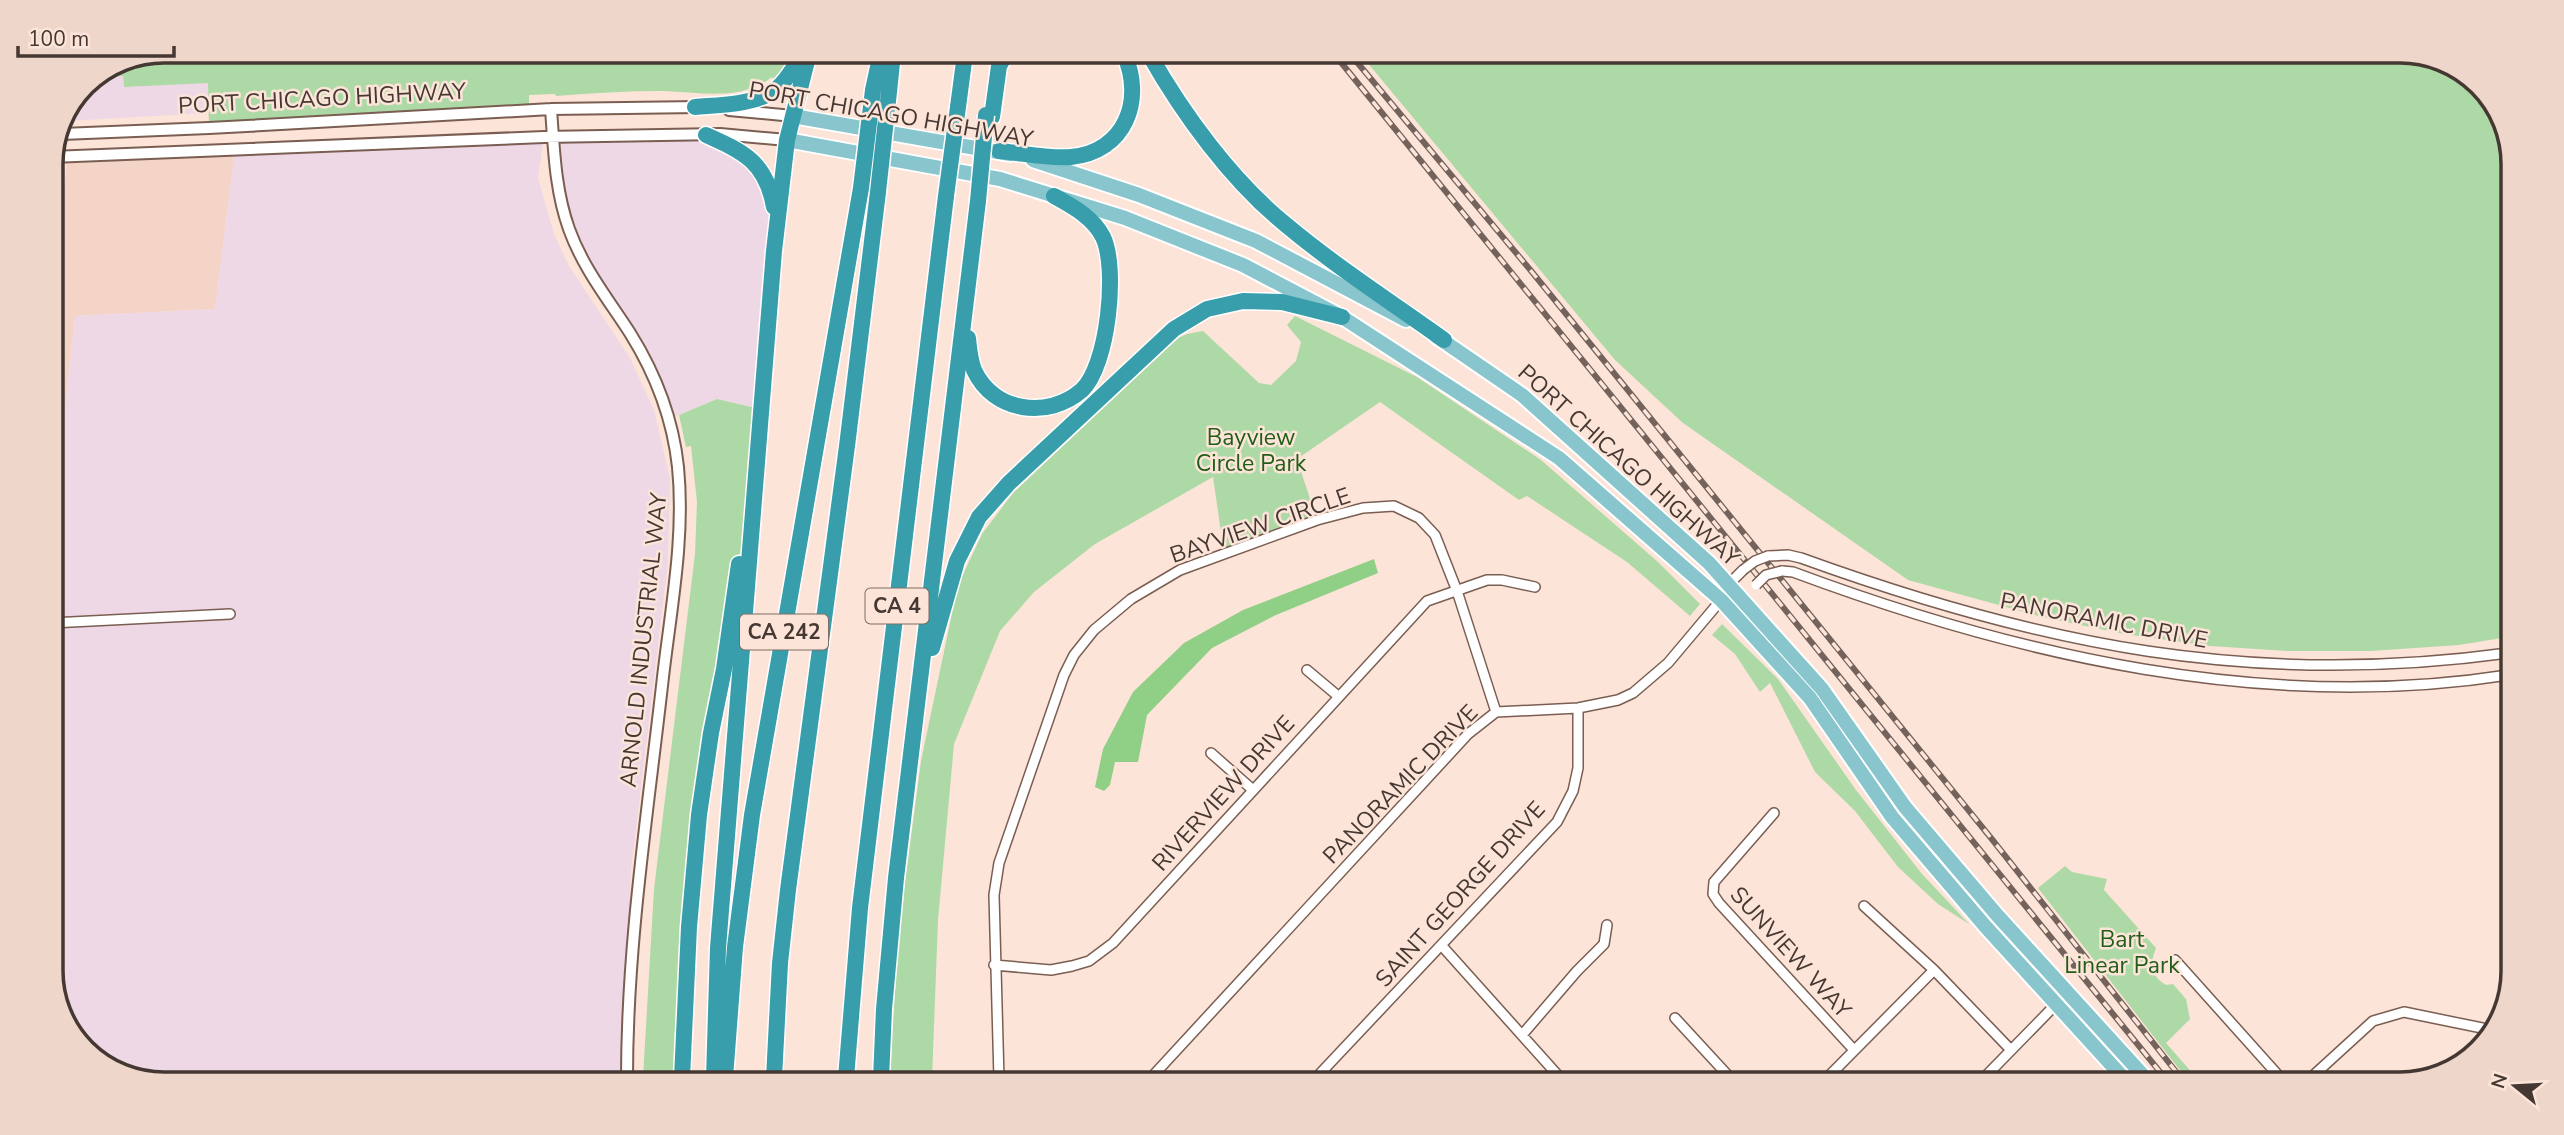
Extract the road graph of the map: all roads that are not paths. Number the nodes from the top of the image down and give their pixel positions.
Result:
1 (796, 63) edge
2 (806, 63) edge
3 (881, 63) edge
4 (890, 63) edge
5 (964, 63) edge
6 (993, 63) edge
7 (1001, 63) edge
8 (1127, 63) edge
9 (1155, 63) edge
10 (881, 91) junction
11 (695, 107) junction
12 (551, 109) junction
13 (793, 116) junction
14 (989, 116) junction
15 (68, 134) edge
16 (706, 135) junction
17 (554, 137) junction
18 (787, 140) junction
19 (992, 150) junction
20 (63, 156) edge
21 (1054, 196) junction
22 (774, 251) junction
23 (968, 290) junction
24 (1342, 317) junction
25 (1444, 340) junction
26 (758, 433) junction
27 (1535, 587) dead end
28 (1733, 590) junction
29 (1457, 591) junction
30 (1721, 600) junction
31 (230, 614) dead end
32 (63, 622) edge
33 (2501, 654) edge
34 (1307, 670) dead end
35 (2501, 676) edge
36 (1338, 696) junction
37 (1578, 708) junction
38 (1496, 712) junction
39 (1211, 753) dead end
40 (1252, 790) junction
41 (906, 792) junction
42 (1774, 813) dead end
43 (1864, 906) dead end
44 (1607, 925) dead end
45 (1442, 946) junction
46 (2175, 960) dead end
47 (995, 965) junction
48 (1934, 970) junction
49 (2067, 993) junction
50 (2056, 1003) junction
51 (1675, 1018) dead end
52 (2483, 1028) edge
53 (1522, 1035) junction
54 (1854, 1050) junction
55 (2011, 1050) junction
56 (627, 1072) edge
57 (682, 1072) edge
58 (714, 1072) edge
59 (725, 1072) edge
60 (774, 1072) edge
61 (847, 1072) edge
62 (881, 1072) edge
63 (999, 1072) edge
64 (1156, 1072) edge
65 (1322, 1072) edge
66 (1555, 1072) edge
67 (1725, 1072) edge
68 (1833, 1072) edge
69 (1990, 1072) edge
70 (2119, 1072) edge
71 (2140, 1072) edge
72 (2275, 1072) edge
73 (2317, 1072) edge

1 - 11 highway
2 - 13 highway
3 - 10 highway, CA 242
4 - 10 highway
5 - 61 highway, CA 4, bridge
6 - 14 highway
7 - 14 highway
8 - 19 highway
9 - 25 highway
10 - 59 highway, CA 242, bridge
10 - 60 highway, bridge
11 - 12 street, PORT CHICAGO HIGHWAY
11 - 13 street, PORT CHICAGO HIGHWAY
12 - 15 street, PORT CHICAGO HIGHWAY
12 - 17 street, ARNOLD INDUSTRIAL WAY
13 - 18 highway
13 - 19 main road, PORT CHICAGO HIGHWAY
14 - 19 highway, bridge
16 - 17 street, PORT CHICAGO HIGHWAY
16 - 18 street, PORT CHICAGO HIGHWAY
16 - 22 highway
17 - 20 street, PORT CHICAGO HIGHWAY
17 - 56 street, ARNOLD INDUSTRIAL WAY
18 - 21 main road, PORT CHICAGO HIGHWAY
18 - 22 highway
19 - 23 highway, bridge
19 - 25 main road, PORT CHICAGO HIGHWAY
21 - 23 highway
21 - 24 main road, PORT CHICAGO HIGHWAY
22 - 26 highway
23 - 41 highway
24 - 30 main road, PORT CHICAGO HIGHWAY
24 - 41 highway
25 - 28 main road, PORT CHICAGO HIGHWAY
26 - 57 highway
26 - 58 highway
27 - 29 street, RIVERVIEW DRIVE
28 - 30 street, PANORAMIC DRIVE
28 - 33 street, PANORAMIC DRIVE, bridge
28 - 35 street, PANORAMIC DRIVE, bridge
28 - 49 main road, PORT CHICAGO HIGHWAY
29 - 36 street, RIVERVIEW DRIVE
29 - 38 street, BAYVIEW CIRCLE
29 - 47 street, BAYVIEW CIRCLE
30 - 37 street, PANORAMIC DRIVE
30 - 50 main road, PORT CHICAGO HIGHWAY
31 - 32 street
34 - 36 street
36 - 40 street, RIVERVIEW DRIVE
37 - 38 street, PANORAMIC DRIVE
37 - 45 street, SAINT GEORGE DRIVE
38 - 64 street, PANORAMIC DRIVE
39 - 40 street
40 - 47 street, RIVERVIEW DRIVE
41 - 62 highway
42 - 54 street, SUNVIEW WAY
43 - 48 street
44 - 53 street
45 - 53 street
45 - 65 street, SAINT GEORGE DRIVE
46 - 72 street
47 - 63 street, BAYVIEW CIRCLE
48 - 54 street
48 - 55 street
49 - 50 street
49 - 71 main road, PORT CHICAGO HIGHWAY
50 - 55 street
50 - 70 main road, PORT CHICAGO HIGHWAY
51 - 67 street
52 - 73 street
53 - 66 street
54 - 68 street
55 - 69 street

